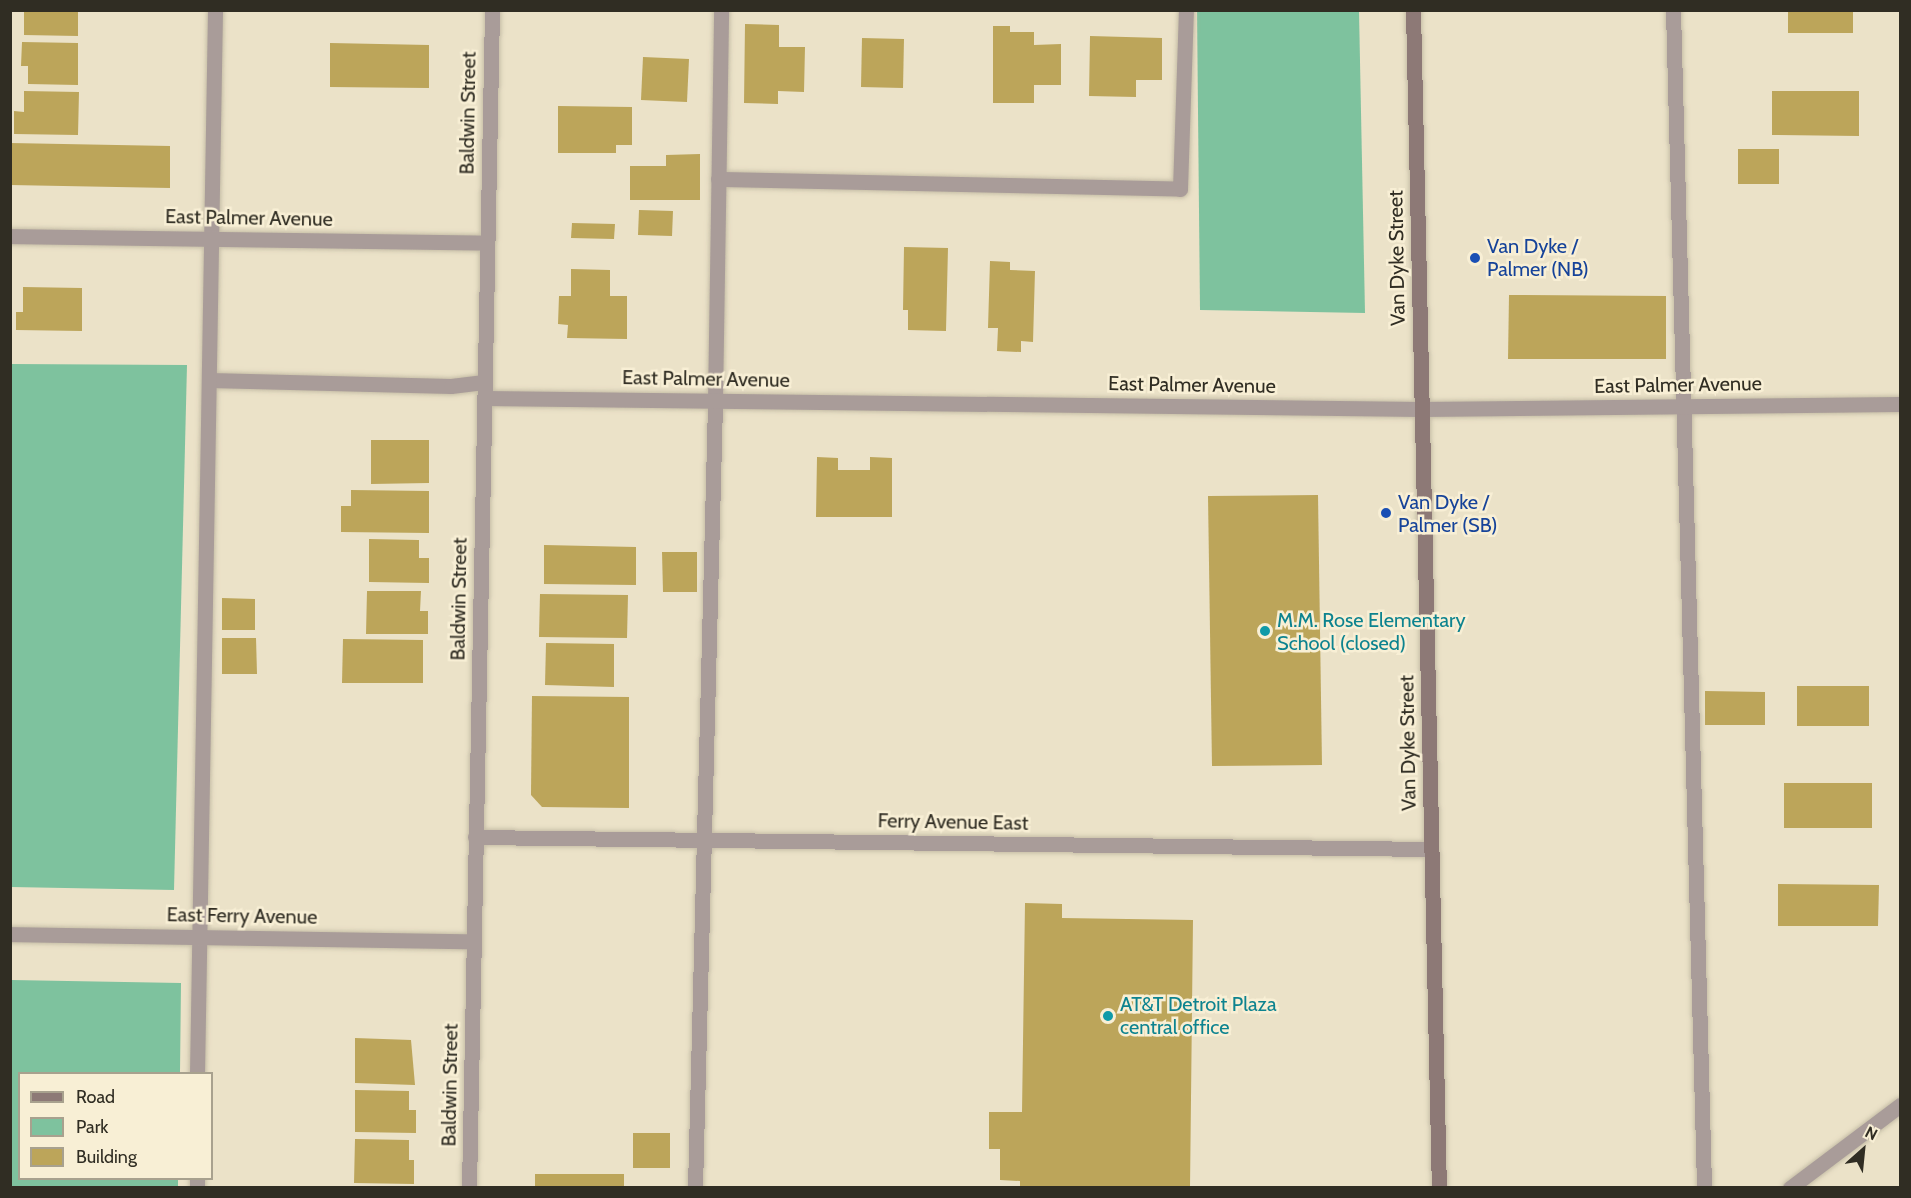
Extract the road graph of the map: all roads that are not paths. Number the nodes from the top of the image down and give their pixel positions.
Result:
1 (215, 10) edge
2 (492, 10) edge
3 (721, 10) edge
4 (1186, 10) edge
5 (1413, 10) edge
6 (1673, 10) edge
7 (718, 179) junction
8 (10, 236) edge
9 (212, 239) junction
10 (487, 243) junction
11 (209, 380) junction
12 (484, 390) junction
13 (715, 400) junction
14 (1900, 404) edge
15 (1684, 405) junction
16 (1421, 409) junction
17 (475, 837) junction
18 (703, 840) junction
19 (1431, 849) junction
20 (10, 934) edge
21 (197, 937) junction
22 (473, 941) junction
23 (197, 1072) edge
24 (1900, 1105) edge
25 (469, 1188) edge
26 (695, 1188) edge
27 (1438, 1188) edge
28 (1704, 1188) edge
29 (1790, 1188) edge

1 - 9 street
2 - 10 street, Baldwin Street
3 - 7 street
4 - 7 street
5 - 16 main road, Van Dyke Street
6 - 15 street
7 - 13 street
8 - 9 street, East Palmer Avenue
9 - 10 street, East Palmer Avenue
9 - 11 street
10 - 12 street, Baldwin Street
11 - 12 street, East Palmer Avenue
11 - 21 street
12 - 13 street, East Palmer Avenue
12 - 17 street, Baldwin Street
13 - 16 street, East Palmer Avenue
13 - 18 street
14 - 15 street, East Palmer Avenue
15 - 16 street, East Palmer Avenue
15 - 28 street
16 - 19 main road, Van Dyke Street
17 - 18 street, Ferry Avenue East
17 - 22 street, Baldwin Street
18 - 19 street, Ferry Avenue East
18 - 26 street
19 - 27 main road, Van Dyke Street
20 - 21 street, East Ferry Avenue
21 - 22 street, East Ferry Avenue
21 - 23 street
22 - 25 street, Baldwin Street
24 - 29 street

